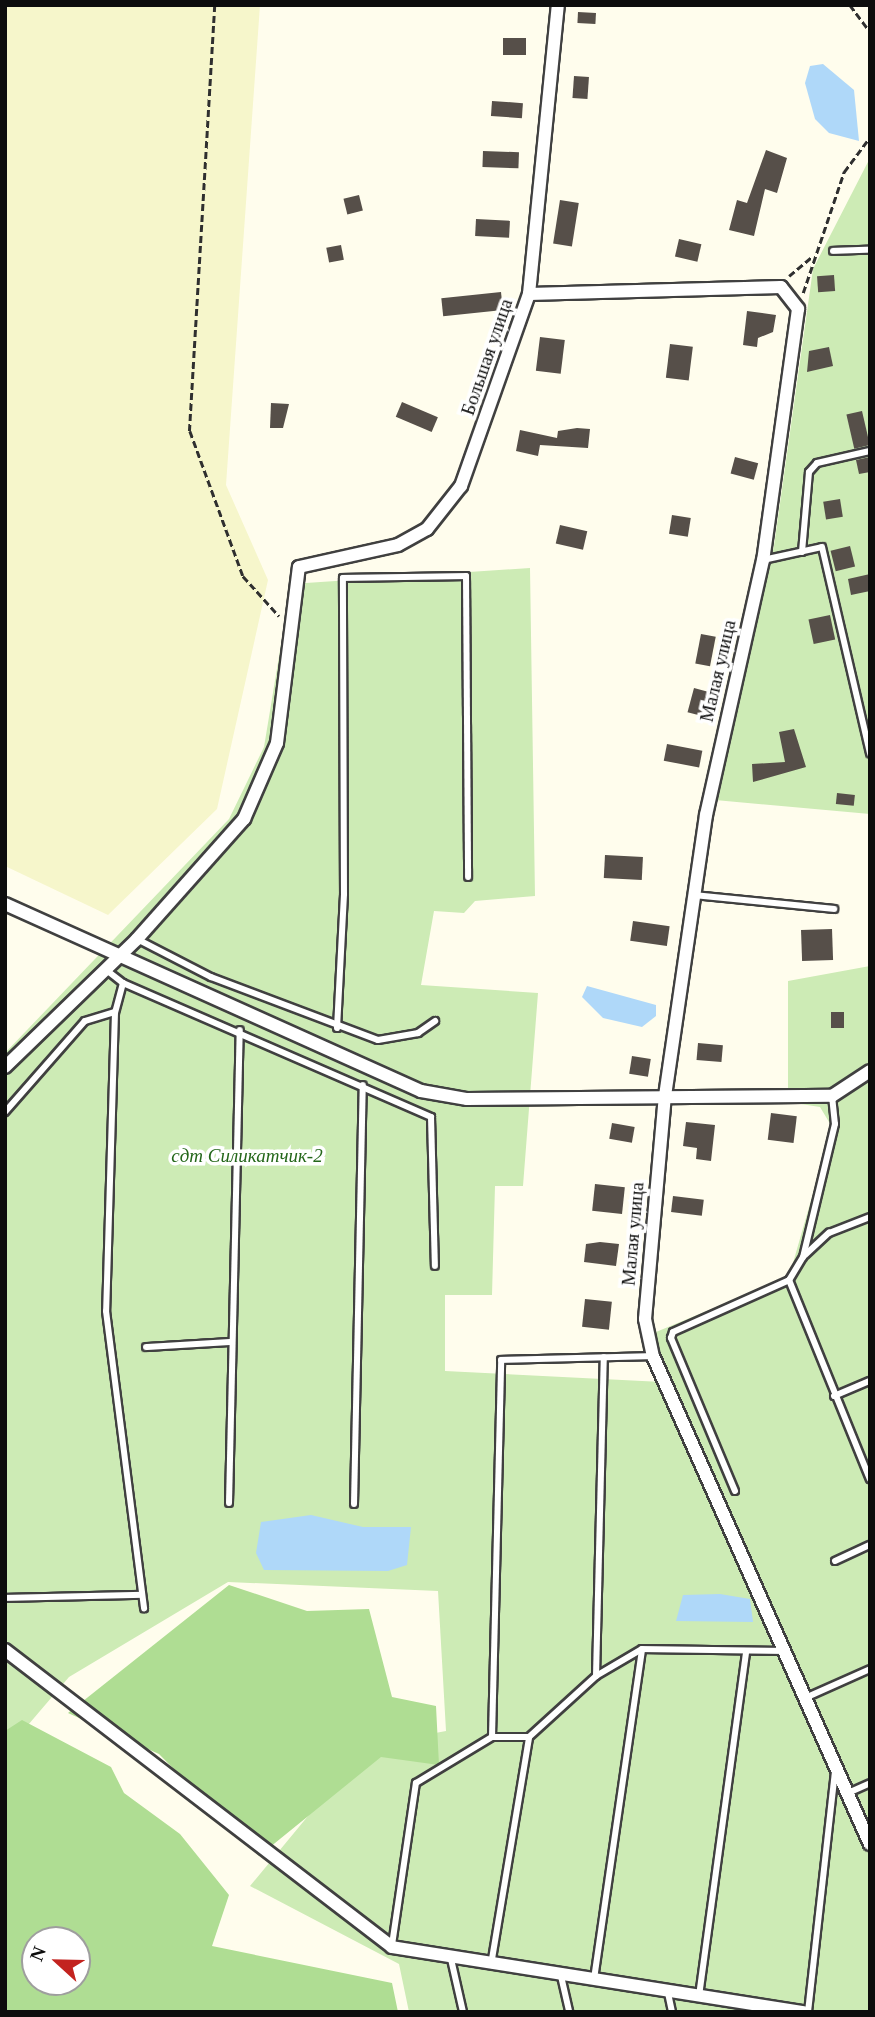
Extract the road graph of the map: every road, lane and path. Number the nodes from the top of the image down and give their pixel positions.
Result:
1 (215, 5) edge
2 (558, 5) edge
3 (850, 5) edge
4 (870, 32) edge
5 (870, 137) edge
6 (870, 250) edge
7 (833, 251) dead end
8 (813, 256) junction
9 (781, 288) junction
10 (529, 294) junction
11 (798, 309) junction
12 (870, 451) edge
13 (802, 552) junction
14 (763, 560) junction
15 (290, 638) junction
16 (870, 754) edge
17 (468, 877) dead end
18 (694, 895) junction
19 (5, 904) edge
20 (834, 909) dead end
21 (137, 939) junction
22 (120, 954) junction
23 (105, 969) junction
24 (123, 984) junction
25 (115, 1012) junction
26 (435, 1021) dead end
27 (337, 1028) junction
28 (240, 1030) junction
29 (5, 1067) edge
30 (870, 1071) edge
31 (363, 1085) junction
32 (665, 1096) junction
33 (832, 1096) junction
34 (5, 1112) edge
35 (870, 1217) edge
36 (803, 1257) junction
37 (435, 1266) dead end
38 (789, 1280) junction
39 (231, 1342) junction
40 (146, 1347) dead end
41 (653, 1356) junction
42 (604, 1357) junction
43 (870, 1381) edge
44 (834, 1396) junction
45 (870, 1479) edge
46 (735, 1491) dead end
47 (229, 1503) dead end
48 (354, 1504) dead end
49 (870, 1545) edge
50 (835, 1561) dead end
51 (141, 1595) junction
52 (5, 1598) edge
53 (144, 1609) dead end
54 (642, 1649) junction
55 (5, 1650) edge
56 (746, 1651) junction
57 (783, 1651) junction
58 (870, 1670) edge
59 (596, 1676) junction
60 (803, 1699) junction
61 (492, 1737) junction
62 (529, 1737) junction
63 (835, 1770) junction
64 (870, 1783) edge
65 (846, 1794) junction
66 (870, 1844) edge
67 (391, 1947) junction
68 (451, 1959) junction
69 (491, 1965) junction
70 (561, 1976) junction
71 (594, 1980) junction
72 (668, 1993) junction
73 (699, 1998) junction
74 (783, 2010) edge
75 (463, 2012) edge
76 (569, 2012) edge
77 (672, 2012) edge
78 (806, 2012) edge

1 - 15 path
2 - 10 street, Большая улица
3 - 4 path
5 - 8 path
6 - 7 lane
8 - 9 path
8 - 11 path
9 - 10 street
9 - 11 street
10 - 15 street, Большая улица
11 - 14 street, Малая улица
12 - 13 lane
13 - 14 lane
13 - 16 lane
14 - 18 street, Малая улица
15 - 21 street
17 - 27 lane
18 - 20 lane
18 - 32 street, Малая улица
19 - 22 street
21 - 22 street
21 - 27 lane
22 - 23 street
22 - 32 street
23 - 24 lane
23 - 29 street
24 - 25 lane
24 - 28 lane
25 - 34 lane
25 - 51 lane
26 - 27 lane
28 - 31 lane
28 - 39 lane
30 - 33 street
31 - 37 lane
31 - 48 lane
32 - 33 street
32 - 41 street, Малая улица
33 - 36 lane
35 - 36 lane
36 - 38 lane
38 - 44 lane
38 - 46 lane
39 - 40 lane
39 - 47 lane
41 - 42 lane
41 - 57 street, Малая улица
42 - 59 lane
42 - 61 lane
43 - 44 lane
44 - 45 lane
49 - 50 lane
51 - 52 lane
51 - 53 lane
54 - 56 lane
54 - 59 lane
54 - 71 lane
55 - 67 street
56 - 57 lane
56 - 73 lane
57 - 60 street, Малая улица
58 - 60 lane
59 - 62 lane
60 - 63 street, Малая улица
61 - 62 lane
61 - 67 lane
62 - 69 lane
63 - 65 street, Малая улица
63 - 78 lane
64 - 65 lane
65 - 66 street, Малая улица
67 - 68 street
68 - 69 street
68 - 75 lane
69 - 70 street
70 - 71 street
70 - 76 lane
71 - 72 street
72 - 73 street
72 - 77 lane
73 - 74 street
74 - 78 street

